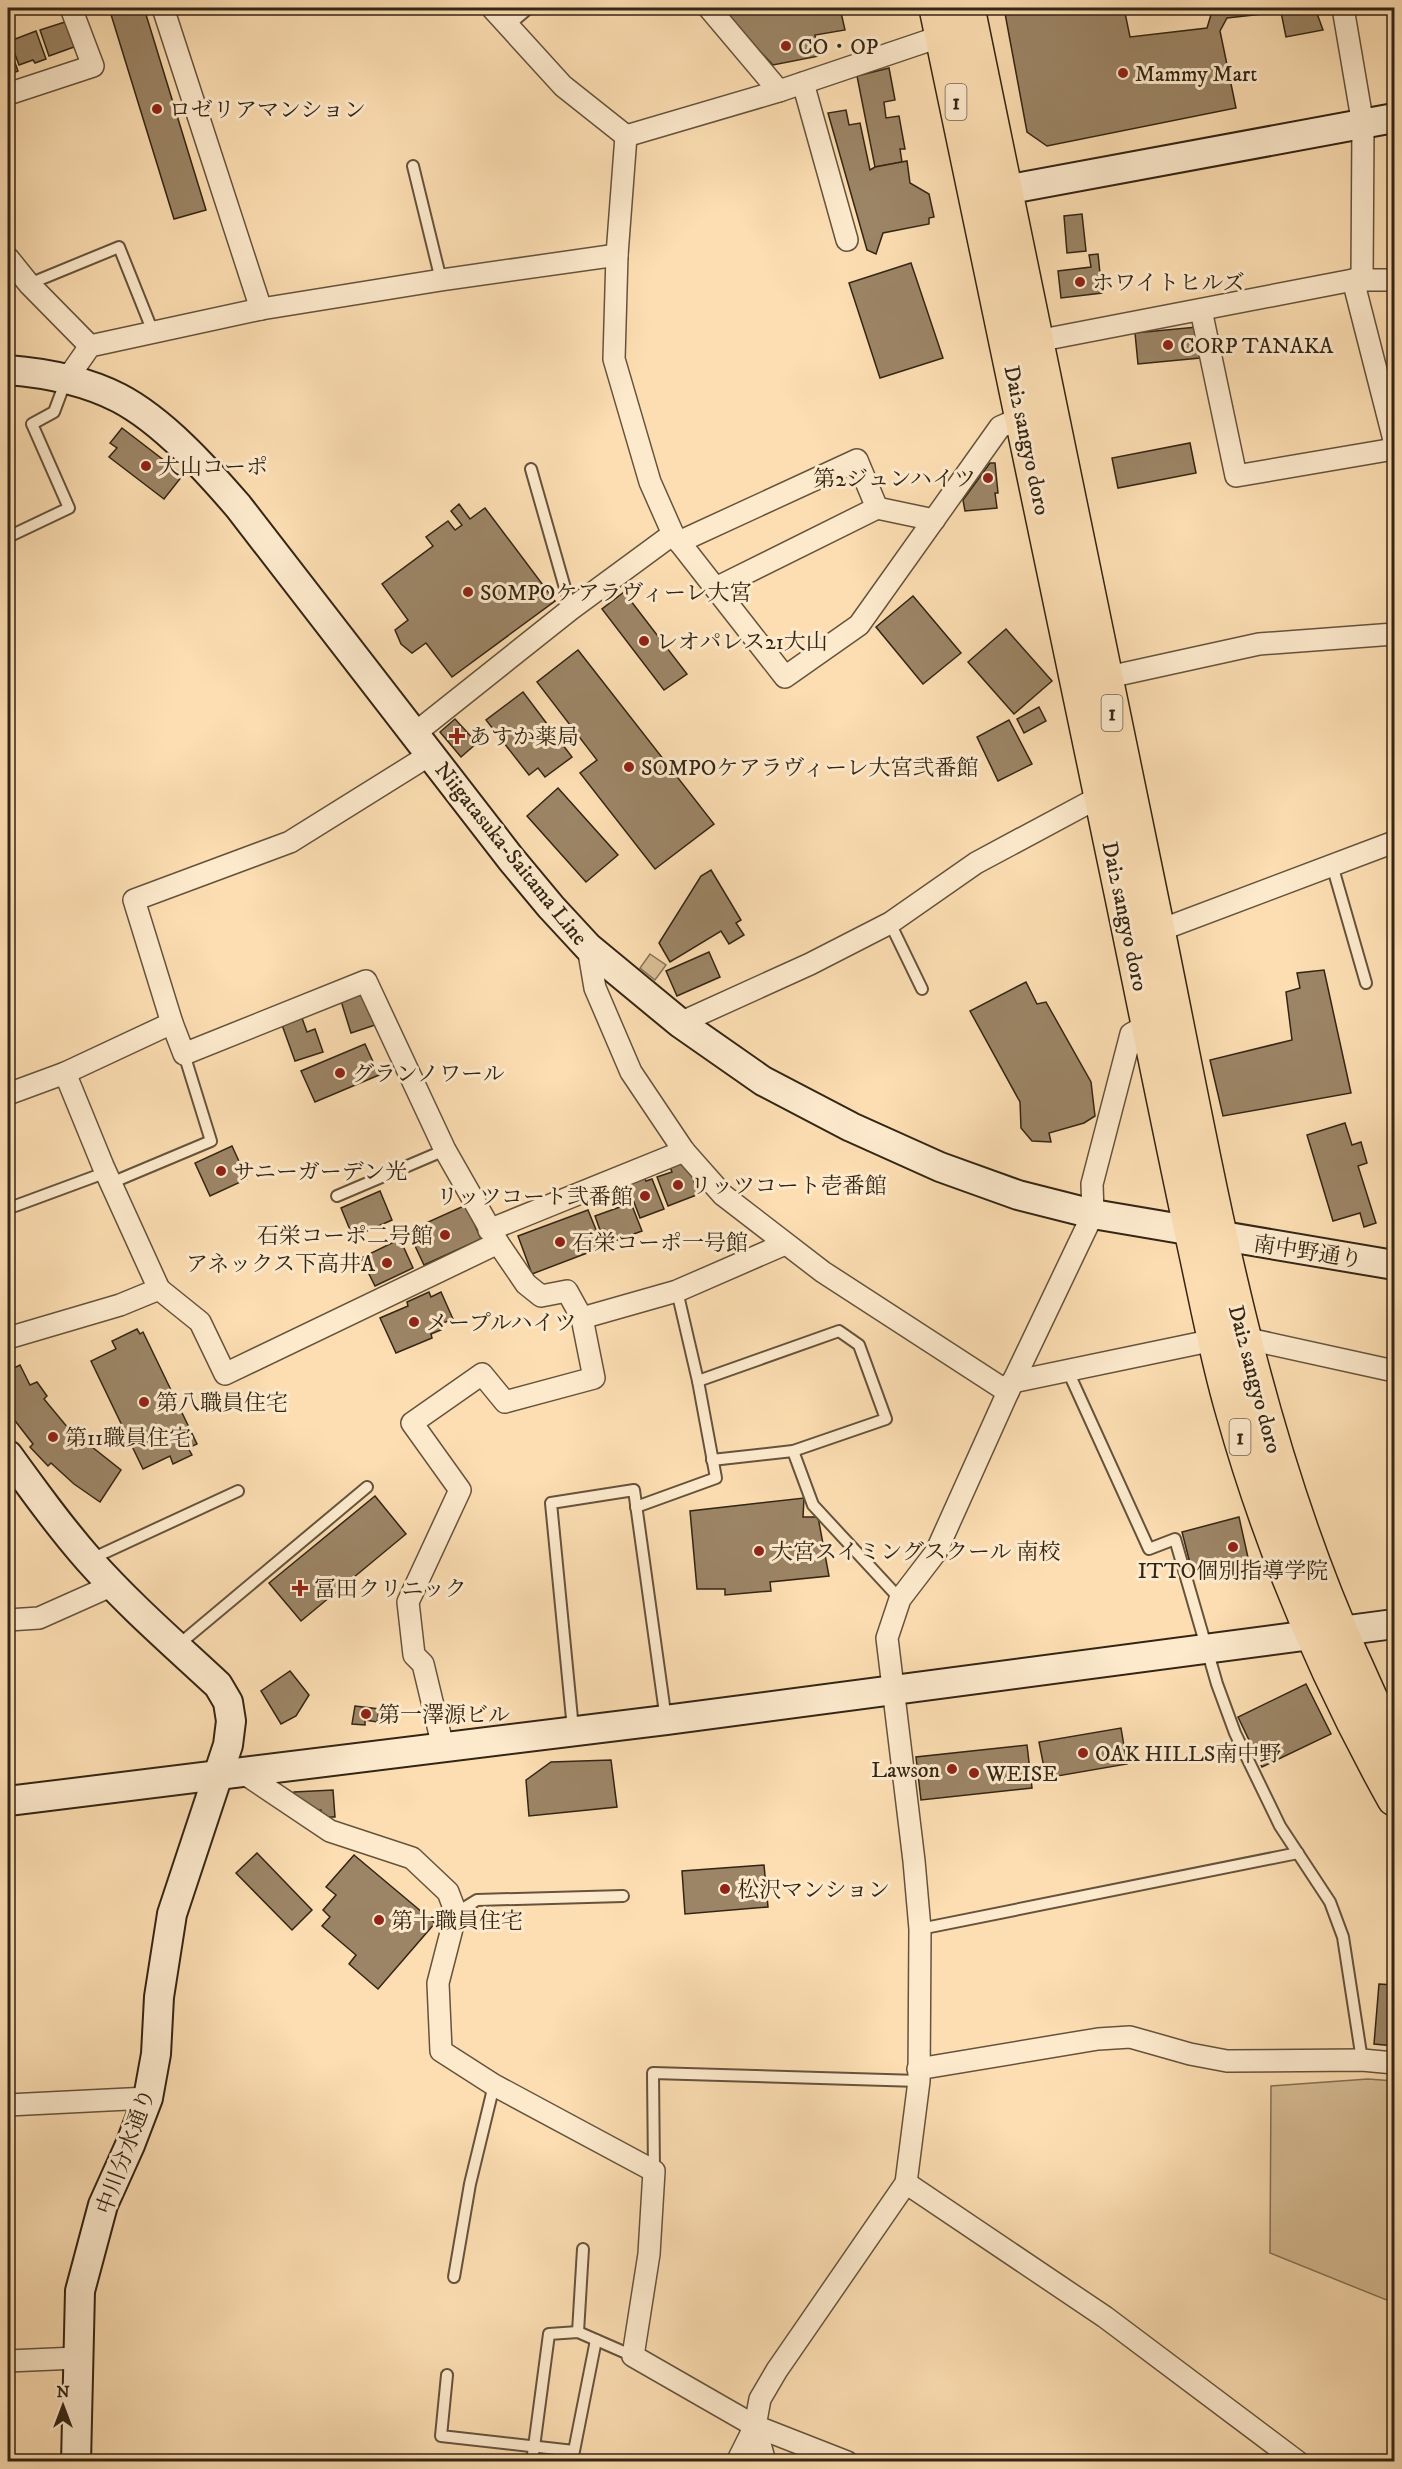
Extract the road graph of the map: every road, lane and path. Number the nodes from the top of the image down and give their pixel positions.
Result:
1 (71, 8) edge
2 (164, 8) edge
3 (492, 8) edge
4 (529, 8) edge
5 (709, 8) edge
6 (968, 8) edge
7 (1343, 8) edge
8 (939, 22) edge
9 (509, 25) junction
10 (803, 83) junction
11 (778, 91) junction
12 (8, 94) edge
13 (1395, 118) edge
14 (1363, 125) junction
15 (626, 136) junction
16 (413, 166) dead end
17 (991, 193) junction
18 (847, 240) dead end
19 (617, 255) junction
20 (8, 258) edge
21 (441, 279) junction
22 (1358, 280) junction
23 (1395, 280) edge
24 (29, 285) junction
25 (261, 309) junction
26 (1201, 310) junction
27 (153, 332) junction
28 (1037, 341) junction
29 (90, 346) junction
30 (8, 370) edge
31 (67, 379) junction
32 (1023, 417) junction
33 (1394, 438) edge
34 (1395, 449) edge
35 (531, 468) dead end
36 (878, 508) junction
37 (934, 520) junction
38 (8, 537) edge
39 (676, 538) junction
40 (716, 588) junction
41 (571, 609) junction
42 (1395, 634) edge
43 (1104, 678) junction
44 (422, 744) junction
45 (1101, 796) junction
46 (1395, 842) edge
47 (1332, 865) junction
48 (890, 923) junction
49 (1158, 931) junction
50 (588, 947) junction
51 (1366, 983) dead end
52 (922, 989) dead end
53 (172, 1023) junction
54 (680, 1023) junction
55 (1149, 1024) junction
56 (184, 1054) junction
57 (65, 1073) junction
58 (8, 1094) edge
59 (446, 1150) junction
60 (684, 1151) junction
61 (109, 1178) junction
62 (337, 1196) dead end
63 (15, 1206) dead end
64 (1093, 1214) junction
65 (1206, 1234) junction
66 (494, 1236) junction
67 (785, 1244) junction
68 (1395, 1265) edge
69 (159, 1289) junction
70 (677, 1291) junction
71 (582, 1318) junction
72 (8, 1338) edge
73 (1229, 1339) junction
74 (1067, 1370) junction
75 (1395, 1371) edge
76 (698, 1381) junction
77 (1010, 1387) junction
78 (793, 1451) junction
79 (8, 1455) edge
80 (712, 1460) junction
81 (367, 1487) dead end
82 (238, 1491) dead end
83 (636, 1507) junction
84 (89, 1560) junction
85 (113, 1585) junction
86 (900, 1599) junction
87 (8, 1620) edge
88 (1395, 1624) edge
89 (1326, 1634) junction
90 (177, 1647) junction
91 (1208, 1650) junction
92 (892, 1689) junction
93 (666, 1720) junction
94 (574, 1731) junction
95 (1395, 1746) edge
96 (443, 1748) junction
97 (230, 1773) junction
98 (1395, 1799) edge
99 (8, 1802) edge
100 (1298, 1853) junction
101 (623, 1896) dead end
102 (456, 1913) junction
103 (920, 1929) junction
104 (1362, 2060) junction
105 (1395, 2063) edge
106 (918, 2075) junction
107 (494, 2085) junction
108 (148, 2098) junction
109 (8, 2105) edge
110 (654, 2171) junction
111 (906, 2183) junction
112 (583, 2249) dead end
113 (454, 2277) dead end
114 (578, 2332) junction
115 (596, 2340) junction
116 (633, 2356) junction
117 (77, 2358) junction
118 (8, 2361) edge
119 (447, 2374) dead end
120 (754, 2426) junction
121 (534, 2446) junction
122 (76, 2462) edge
123 (532, 2462) edge
124 (737, 2462) edge
125 (765, 2462) edge
126 (847, 2462) edge
127 (1298, 2462) edge

1 - 12 street
2 - 25 street
3 - 9 street
4 - 9 lane
5 - 11 street
6 - 17 main road, Dai2 sangyo doro / 1
7 - 14 street
8 - 10 street
8 - 17 main road, Dai2 sangyo doro / 1
9 - 15 street
10 - 11 street
10 - 18 street
11 - 15 street
13 - 14 street
14 - 17 street
14 - 22 street
15 - 19 street
16 - 21 lane
17 - 28 main road, Dai2 sangyo doro / 1
17 - 32 main road, Dai2 sangyo doro / 1
19 - 21 street
19 - 39 street
20 - 24 street
21 - 25 street
22 - 23 street
22 - 26 street
22 - 33 street
24 - 27 lane
24 - 29 street
25 - 27 street
26 - 28 street
26 - 34 street
27 - 29 street
28 - 43 main road, Dai2 sangyo doro / 1
29 - 31 street
30 - 31 street, Niigatasuka-Saitama Line
31 - 38 lane
31 - 44 street, Niigatasuka-Saitama Line
32 - 37 street
32 - 45 main road, Dai2 sangyo doro / 1
35 - 41 lane
36 - 37 street
36 - 39 street
36 - 40 street
37 - 40 street
39 - 40 street
39 - 41 street
41 - 44 street
42 - 43 street
43 - 49 main road, Dai2 sangyo doro / 1
44 - 50 street, Niigatasuka-Saitama Line
44 - 53 street
45 - 48 street
45 - 55 main road, Dai2 sangyo doro / 1
46 - 47 street
47 - 49 street
47 - 51 lane
48 - 52 lane
48 - 54 street
49 - 65 main road, Dai2 sangyo doro / 1
50 - 54 street, Niigatasuka-Saitama Line
50 - 60 street
53 - 56 street
53 - 57 street
54 - 64 street, Niigatasuka-Saitama Line
55 - 64 street
55 - 65 main road, Dai2 sangyo doro / 1
56 - 59 street
56 - 61 lane
57 - 58 street
57 - 61 street
59 - 62 lane
59 - 66 street
60 - 66 street
60 - 67 street
61 - 63 lane
61 - 69 street
64 - 65 street, Niigatasuka-Saitama Line
64 - 77 street
65 - 68 street, 南中野通り
65 - 73 main road, Dai2 sangyo doro / 1
66 - 69 street
66 - 71 street
67 - 70 street
67 - 77 street
69 - 72 street
70 - 71 street
70 - 76 lane
71 - 96 street
73 - 74 street
73 - 75 street
73 - 89 main road, Dai2 sangyo doro / 1
74 - 77 street
74 - 91 lane
76 - 78 lane
76 - 80 lane
77 - 86 street
78 - 80 lane
78 - 86 lane
79 - 84 street, 中川分水通り
80 - 83 lane
81 - 90 lane
82 - 84 lane
83 - 93 lane
83 - 94 lane
84 - 85 street, 中川分水通り
85 - 87 street
85 - 90 street, 中川分水通り
86 - 92 street
88 - 89 street
89 - 91 street
89 - 95 main road, Dai2 sangyo doro / 1
89 - 98 main road, Dai2 sangyo doro / 1
90 - 97 street, 中川分水通り
91 - 92 street
91 - 100 lane
92 - 93 street
92 - 103 street
93 - 94 street
94 - 96 street
96 - 97 street
97 - 99 street
97 - 102 street
97 - 108 street, 中川分水通り
100 - 103 lane
100 - 104 lane
101 - 102 lane
102 - 107 street
103 - 106 street
104 - 105 street
104 - 106 street
106 - 110 lane
106 - 111 street
107 - 110 street
107 - 113 lane
108 - 109 street
108 - 117 street, 中川分水通り
110 - 116 street
111 - 120 street
111 - 127 street
112 - 114 lane
114 - 115 lane
114 - 121 lane
115 - 116 lane
115 - 121 lane
116 - 120 street
117 - 118 street
117 - 122 street, 中川分水通り
119 - 121 lane
120 - 124 street
120 - 125 street
120 - 126 street
121 - 123 lane

